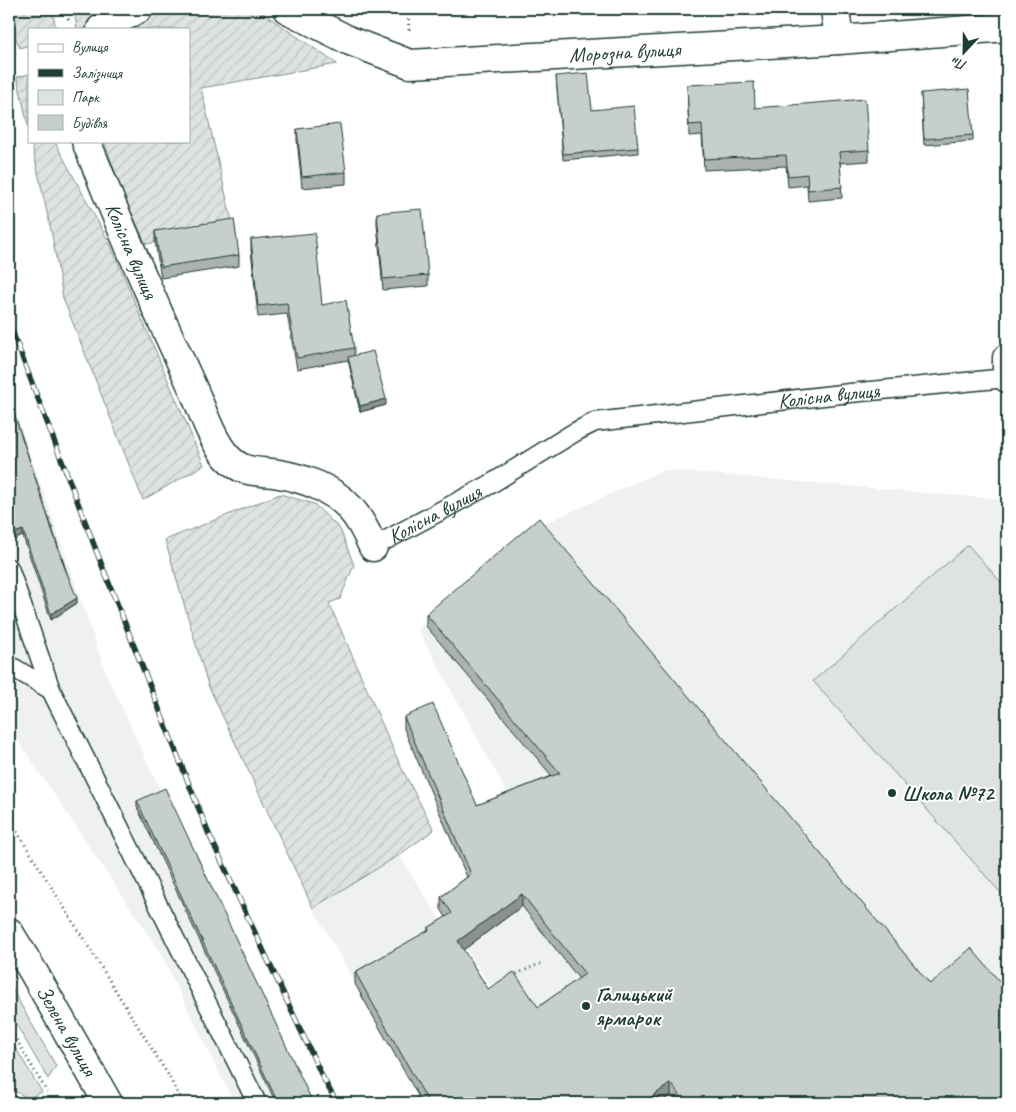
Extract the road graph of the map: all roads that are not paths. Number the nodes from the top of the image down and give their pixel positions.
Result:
1 (138, 9) edge
2 (288, 9) edge
3 (835, 9) edge
4 (1007, 27) edge
5 (103, 28) edge
6 (839, 40) junction
7 (86, 142) edge
8 (1007, 358) edge
9 (1007, 378) edge
10 (373, 547) joint
11 (9, 568) edge
12 (9, 665) edge
13 (51, 690) junction
14 (9, 932) edge
15 (108, 1103) edge
16 (257, 1103) edge

1 - 5 street
2 - 6 street, Морозна вулиця
3 - 6 street
4 - 6 street, Морозна вулиця
7 - 10 street, Колісна вулиця
8 - 9 street
9 - 10 lane, Колісна вулиця
11 - 13 lane
12 - 13 lane
13 - 16 lane
14 - 15 street, Зелена вулиця

